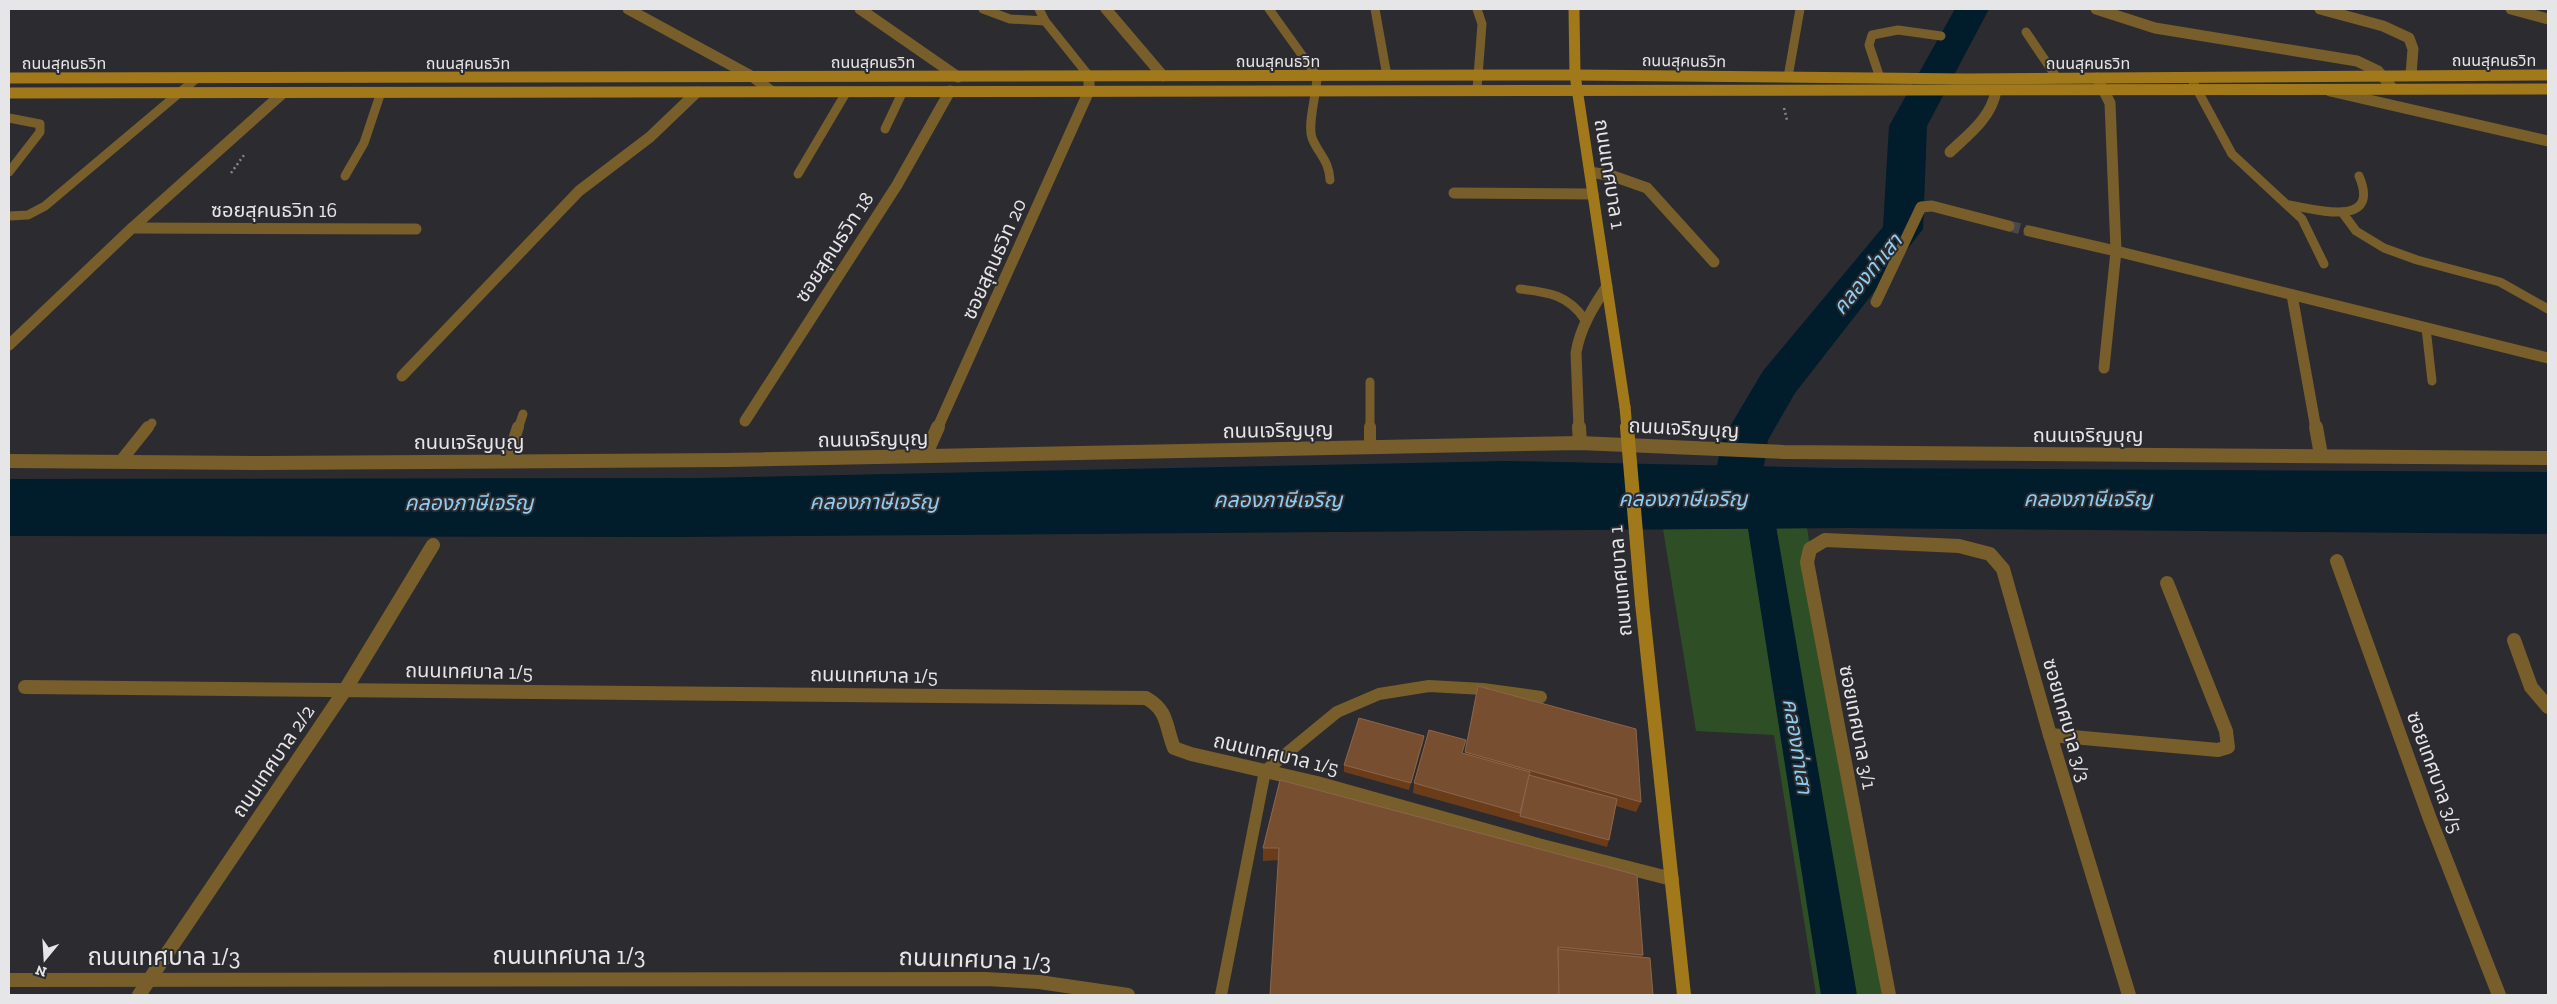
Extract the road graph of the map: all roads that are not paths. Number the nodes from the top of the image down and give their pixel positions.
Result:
1 (628, 9) edge
2 (860, 9) edge
3 (983, 9) edge
4 (1039, 9) edge
5 (1106, 9) edge
6 (1269, 9) edge
7 (1375, 9) edge
8 (1477, 9) edge
9 (1574, 9) edge
10 (1800, 9) edge
11 (2096, 9) edge
12 (2320, 9) edge
13 (2511, 9) edge
14 (2548, 18) edge
15 (1045, 21) junction
16 (2026, 32) dead end
17 (1941, 36) dead end
18 (1478, 75) junction
19 (1575, 75) junction
20 (2384, 75) junction
21 (2411, 75) junction
22 (2548, 75) edge
23 (1089, 76) junction
24 (1163, 76) junction
25 (1316, 76) junction
26 (1387, 76) junction
27 (2327, 76) junction
28 (753, 77) junction
29 (958, 77) junction
30 (1774, 77) junction
31 (1788, 77) junction
32 (2191, 77) junction
33 (197, 78) junction
34 (1880, 78) junction
35 (2057, 78) junction
36 (2097, 78) junction
37 (9, 79) edge
38 (1577, 89) junction
39 (2320, 89) junction
40 (2338, 89) junction
41 (2393, 89) junction
42 (2548, 89) edge
43 (1317, 90) junction
44 (1477, 90) junction
45 (1778, 90) junction
46 (2198, 90) junction
47 (771, 91) junction
48 (847, 91) junction
49 (903, 91) junction
50 (950, 91) junction
51 (1089, 91) junction
52 (1996, 91) junction
53 (2106, 91) junction
54 (381, 92) junction
55 (697, 92) junction
56 (9, 93) edge
57 (180, 93) junction
58 (283, 93) junction
59 (9, 118) edge
60 (885, 129) dead end
61 (2548, 140) edge
62 (1950, 152) dead end
63 (9, 172) edge
64 (1590, 172) junction
65 (798, 174) dead end
66 (344, 176) dead end
67 (2359, 176) dead end
68 (1330, 180) dead end
69 (1454, 193) dead end
70 (1593, 194) junction
71 (2289, 205) junction
72 (2342, 212) junction
73 (9, 216) edge
74 (2009, 226) tunnel mouth
75 (132, 228) junction
76 (416, 229) dead end
77 (2029, 231) tunnel mouth
78 (2116, 251) junction
79 (1714, 262) dead end
80 (2324, 264) dead end
81 (1607, 286) junction
82 (1520, 289) dead end
83 (2292, 295) junction
84 (1876, 302) dead end
85 (2548, 309) edge
86 (1585, 320) junction
87 (2426, 328) junction
88 (9, 345) edge
89 (2548, 358) edge
90 (2104, 368) dead end
91 (402, 376) dead end
92 (2432, 381) dead end
93 (1370, 382) dead end
94 (523, 414) dead end
95 (745, 421) dead end
96 (152, 424) dead end
97 (1580, 443) junction
98 (1370, 447) junction
99 (2320, 455) junction
100 (926, 456) junction
101 (2548, 458) edge
102 (9, 461) edge
103 (507, 461) junction
104 (120, 462) junction
105 (1892, 543) joint
106 (433, 545) dead end
107 (2337, 561) dead end
108 (2167, 583) dead end
109 (2514, 640) dead end
110 (25, 687) dead end
111 (345, 690) junction
112 (1541, 697) dead end
113 (2548, 707) edge
114 (2050, 735) junction
115 (1265, 772) junction
116 (1672, 879) junction
117 (150, 979) junction
118 (9, 980) edge
119 (139, 995) edge
120 (1128, 995) edge
121 (1221, 995) edge
122 (1684, 995) edge
123 (1888, 995) edge
124 (2129, 995) edge
125 (2499, 995) edge

1 - 28 street
2 - 29 street
3 - 15 lane
4 - 15 lane
5 - 24 street
6 - 25 lane
7 - 26 lane
8 - 18 lane
9 - 19 main road, ถนนเทศบาล 1
10 - 31 lane
11 - 20 street
12 - 21 street
13 - 14 street
15 - 23 lane
16 - 35 lane
17 - 34 lane
18 - 19 main road, ถนนสุคนธวิท
18 - 26 main road, ถนนสุคนธวิท
18 - 44 lane
19 - 30 main road, ถนนสุคนธวิท
19 - 38 main road, ถนนเทศบาล 1
20 - 21 main road, ถนนสุคนธวิท
20 - 27 main road, ถนนสุคนธวิท
20 - 41 street
21 - 22 main road, ถนนสุคนธวิท
23 - 24 main road, ถนนสุคนธวิท
23 - 29 main road, ถนนสุคนธวิท
23 - 51 street, ซอยสุคนธวิท 20
24 - 25 main road, ถนนสุคนธวิท
25 - 26 main road, ถนนสุคนธวิท
25 - 43 lane
27 - 32 main road, ถนนสุคนธวิท
27 - 40 main road
28 - 29 main road, ถนนสุคนธวิท
28 - 33 main road, ถนนสุคนธวิท
28 - 47 street
30 - 31 main road, ถนนสุคนธวิท
30 - 45 main road
31 - 34 main road, ถนนสุคนธวิท
32 - 36 main road, ถนนสุคนธวิท
32 - 46 lane
33 - 37 main road, ถนนสุคนธวิท
33 - 57 lane
34 - 35 main road, ถนนสุคนธวิท
35 - 36 main road, ถนนสุคนธวิท
36 - 53 street
38 - 44 main road, ถนนสุคนธวิท
38 - 45 main road, ถนนสุคนธวิท
38 - 64 main road, ถนนเทศบาล 1
39 - 40 main road, ถนนสุคนธวิท
39 - 46 main road, ถนนสุคนธวิท
39 - 61 street
40 - 41 main road, ถนนสุคนธวิท
41 - 42 main road, ถนนสุคนธวิท
43 - 44 main road, ถนนสุคนธวิท
43 - 51 main road, ถนนสุคนธวิท
43 - 68 lane
45 - 52 main road, ถนนสุคนธวิท
46 - 53 main road, ถนนสุคนธวิท
46 - 71 lane
47 - 48 main road, ถนนสุคนธวิท
47 - 55 main road, ถนนสุคนธวิท
48 - 49 main road, ถนนสุคนธวิท
48 - 65 lane
49 - 50 main road, ถนนสุคนธวิท
49 - 60 lane
50 - 51 main road, ถนนสุคนธวิท
50 - 95 street, ซอยสุคนธวิท 18
51 - 100 street, ซอยสุคนธวิท 20
52 - 53 main road, ถนนสุคนธวิท
52 - 62 street
53 - 78 street
54 - 55 main road, ถนนสุคนธวิท
54 - 58 main road, ถนนสุคนธวิท
54 - 66 lane
55 - 91 street
56 - 57 main road, ถนนสุคนธวิท
57 - 58 main road, ถนนสุคนธวิท
57 - 73 lane
58 - 75 street
59 - 63 lane
64 - 70 main road, ถนนเทศบาล 1
64 - 79 street
67 - 72 lane
69 - 70 street
70 - 81 main road, ถนนเทศบาล 1
71 - 72 lane
71 - 80 lane
72 - 85 lane
74 - 84 street
75 - 76 street, ซอยสุคนธวิท 16
75 - 88 street
77 - 78 street
78 - 83 street
78 - 90 street
81 - 86 street
81 - 116 main road, ถนนเทศบาล 1, bridge
82 - 86 lane
83 - 87 street
83 - 99 street
86 - 97 street
87 - 89 street
87 - 92 lane
93 - 98 lane
94 - 103 lane
96 - 104 lane
97 - 98 street, ถนนเจริญบุญ
97 - 99 street, ถนนเจริญบุญ
98 - 100 street, ถนนเจริญบุญ
99 - 101 street, ถนนเจริญบุญ
100 - 103 street, ถนนเจริญบุญ
102 - 104 street, ถนนเจริญบุญ
103 - 104 street, ถนนเจริญบุญ
105 - 114 street, ซอยเทศบาล 3/3
105 - 123 street, ซอยเทศบาล 3/1
106 - 111 street, ถนนเทศบาล 2/2
107 - 125 street, ซอยเทศบาล 3/5
108 - 114 street
109 - 113 street
110 - 111 street, ถนนเทศบาล 1/5
111 - 115 street, ถนนเทศบาล 1/5
111 - 117 street, ถนนเทศบาล 2/2
112 - 115 lane
114 - 124 street, ซอยเทศบาล 3/3
115 - 116 street, ถนนเทศบาล 1/5
115 - 121 lane
116 - 122 main road, ถนนเทศบาล 1
117 - 118 street, ถนนเทศบาล 1/3
117 - 119 street, ถนนเทศบาล 2/2
117 - 120 street, ถนนเทศบาล 1/3

